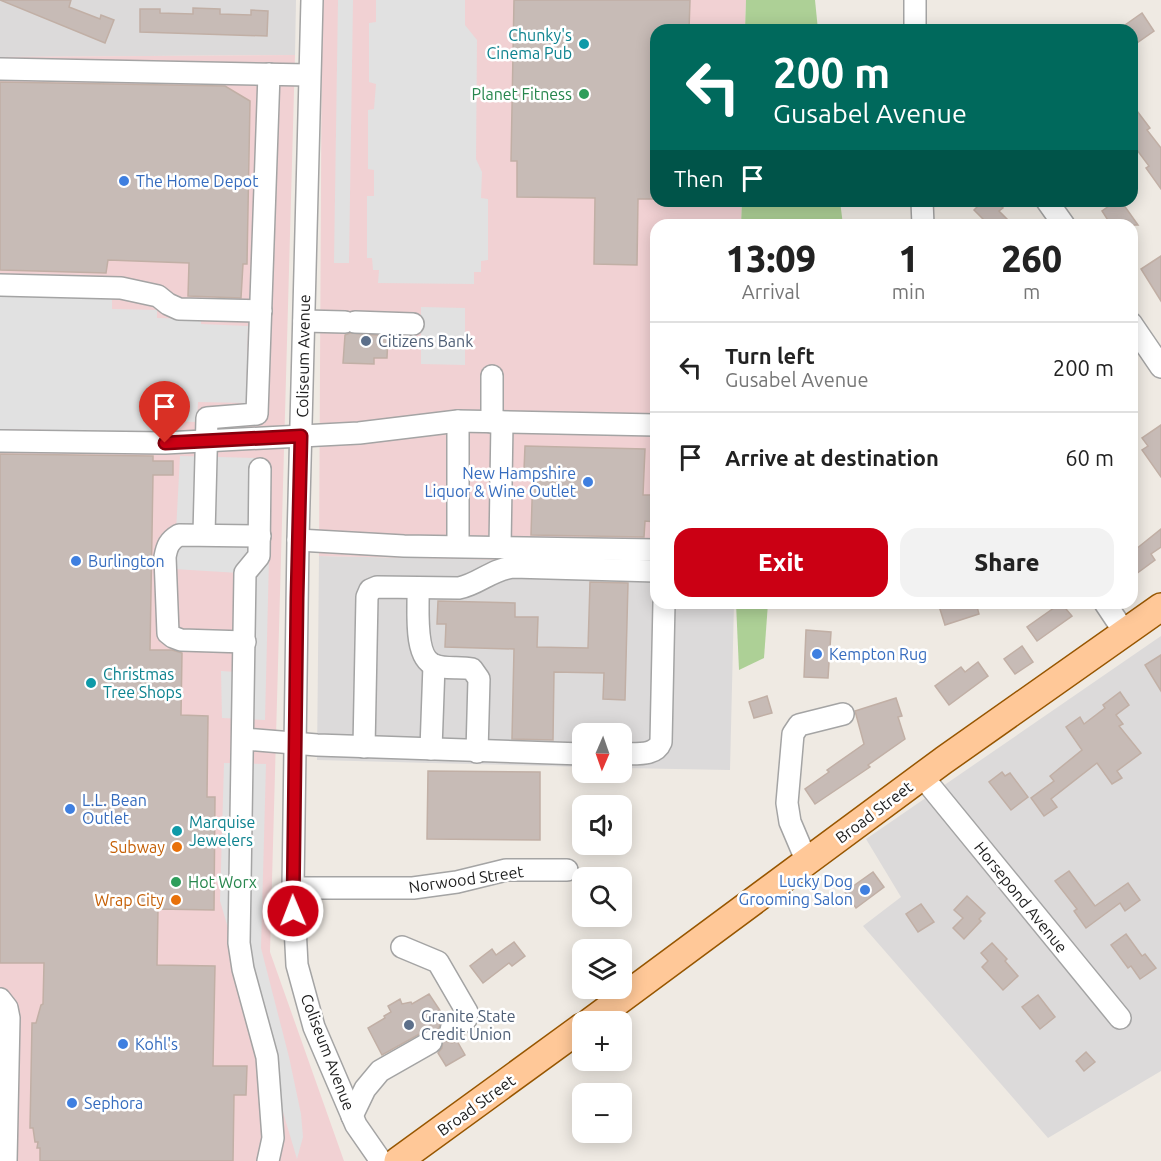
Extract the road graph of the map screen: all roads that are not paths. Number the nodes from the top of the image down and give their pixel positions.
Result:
1 (312, 0) edge
2 (0, 69) edge
3 (269, 74) junction
4 (309, 75) junction
5 (0, 285) edge
6 (261, 311) junction
7 (304, 321) junction
8 (413, 324) dead end
9 (1138, 333) edge
10 (1161, 367) edge
11 (492, 375) dead end
12 (458, 422) junction
13 (497, 422) junction
14 (650, 425) edge
15 (301, 436) junction
16 (0, 441) edge
17 (206, 441) junction
18 (260, 469) dead end
19 (204, 534) junction
20 (260, 536) junction
21 (298, 540) junction
22 (459, 546) junction
23 (500, 547) junction
24 (650, 550) edge
25 (650, 571) edge
26 (418, 588) junction
27 (1161, 607) edge
28 (664, 609) edge
29 (1109, 609) edge
30 (1125, 633) junction
31 (245, 642) junction
32 (434, 665) junction
33 (843, 714) dead end
34 (244, 739) junction
35 (295, 743) junction
36 (364, 747) junction
37 (431, 749) junction
38 (477, 752) junction
39 (632, 753) edge
40 (572, 754) edge
41 (922, 776) junction
42 (807, 862) junction
43 (567, 870) dead end
44 (293, 888) junction
45 (402, 947) dead end
46 (0, 999) edge
47 (605, 1011) edge
48 (1120, 1018) dead end
49 (451, 1030) dead end
50 (572, 1035) edge
51 (431, 1042) dead end
52 (352, 1116) junction
53 (6, 1161) edge
54 (268, 1161) edge
55 (381, 1161) edge
56 (398, 1161) edge

1 - 4 street, Coliseum Avenue
2 - 3 street
3 - 4 street
3 - 6 street
4 - 7 street, Coliseum Avenue
5 - 6 street
6 - 17 street
7 - 8 street
7 - 15 street, Coliseum Avenue
9 - 10 street
11 - 13 street
12 - 13 street
12 - 15 street
12 - 22 street
13 - 14 street
13 - 23 street
15 - 17 street
15 - 21 street, Coliseum Avenue
16 - 17 street
17 - 19 street
18 - 20 street
19 - 20 street
19 - 31 street
20 - 31 street
21 - 22 street
21 - 35 street, Coliseum Avenue
22 - 23 street
23 - 24 street
25 - 26 street
26 - 32 street
26 - 36 street
27 - 30 main road, Broad Street
28 - 39 street
29 - 30 street
30 - 41 main road, Broad Street
31 - 34 street
32 - 37 street
32 - 38 street
33 - 42 street
34 - 35 street
34 - 54 street
35 - 36 street
35 - 44 street, Coliseum Avenue
36 - 37 street
37 - 38 street
38 - 40 street
41 - 42 main road, Broad Street
41 - 48 street, Horsepond Avenue
42 - 47 main road, Broad Street
43 - 44 street, Norwood Street
44 - 52 street, Coliseum Avenue
45 - 49 street
46 - 53 street
50 - 56 main road, Broad Street
51 - 52 street
52 - 55 street, Coliseum Avenue

